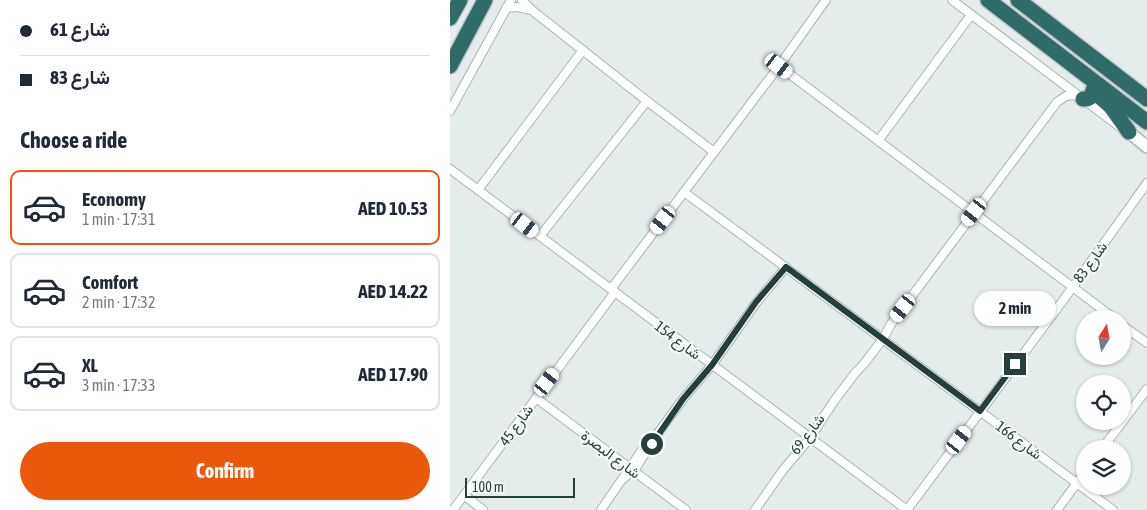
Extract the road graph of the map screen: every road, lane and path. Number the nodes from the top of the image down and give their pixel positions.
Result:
1 (460, 0) edge
2 (485, 0) edge
3 (511, 0) edge
4 (522, 0) edge
5 (826, 0) edge
6 (952, 0) edge
7 (988, 0) edge
8 (1018, 0) edge
9 (506, 8) junction
10 (533, 11) junction
11 (971, 15) junction
12 (450, 18) edge
13 (1040, 40) junction
14 (583, 50) junction
15 (450, 66) edge
16 (779, 66) junction
17 (1060, 82) junction
18 (1084, 95) junction
19 (1147, 99) edge
20 (647, 101) junction
21 (1057, 102) junction
22 (450, 111) edge
23 (1147, 122) edge
24 (1129, 132) joint
25 (878, 141) junction
26 (1147, 147) edge
27 (714, 152) junction
28 (450, 169) edge
29 (1147, 183) edge
30 (478, 190) junction
31 (684, 192) junction
32 (974, 212) junction
33 (540, 236) junction
34 (784, 266) junction
35 (1072, 287) junction
36 (613, 291) junction
37 (1103, 310) edge
38 (1131, 331) edge
39 (881, 338) junction
40 (1147, 343) edge
41 (710, 363) junction
42 (1147, 389) edge
43 (536, 398) junction
44 (980, 411) junction
45 (808, 436) junction
46 (1109, 440) edge
47 (631, 469) junction
48 (1076, 482) edge
49 (1076, 484) edge
50 (464, 495) junction
51 (1093, 495) edge
52 (755, 508) edge
53 (453, 510) edge
54 (483, 510) edge
55 (601, 510) edge
56 (686, 510) edge
57 (907, 510) edge
58 (1057, 510) edge
59 (1113, 510) edge

1 - 12 highway
2 - 15 highway
3 - 9 street
4 - 10 street
5 - 16 street, شارع 45
6 - 11 street
7 - 13 highway
8 - 19 highway
9 - 10 street
9 - 22 street
10 - 14 street
11 - 17 street
11 - 25 street
13 - 18 highway
13 - 23 highway
14 - 20 street
14 - 30 street
16 - 25 street
16 - 27 street, شارع 45
17 - 18 street
17 - 21 street
18 - 21 street
18 - 24 highway
20 - 27 street
20 - 33 street
21 - 32 street, شارع 69
24 - 26 street
25 - 32 street
27 - 31 street, شارع 45
28 - 30 street, شارع 154
29 - 35 street, شارع 83
30 - 33 street, شارع 154
31 - 34 street, شارع 166
31 - 36 street, شارع 45
32 - 35 street
32 - 39 street, شارع 69
33 - 36 street, شارع 154
34 - 39 street, شارع 166
34 - 41 street
35 - 37 street
35 - 44 street, شارع 83
36 - 41 street, شارع 154
36 - 43 street, شارع 45
38 - 40 street
39 - 44 street, شارع 166
39 - 45 street, شارع 69
41 - 45 street, شارع 154
41 - 47 street
42 - 46 street
43 - 47 street, شارع البصرة
43 - 50 street, شارع 45
44 - 48 street, شارع 166
44 - 57 street, شارع 83
45 - 52 street, شارع 69
45 - 57 street, شارع 154
47 - 55 street
47 - 56 street, شارع البصرة
49 - 58 street
50 - 53 street, شارع 45
50 - 54 street
51 - 59 street, شارع 166

